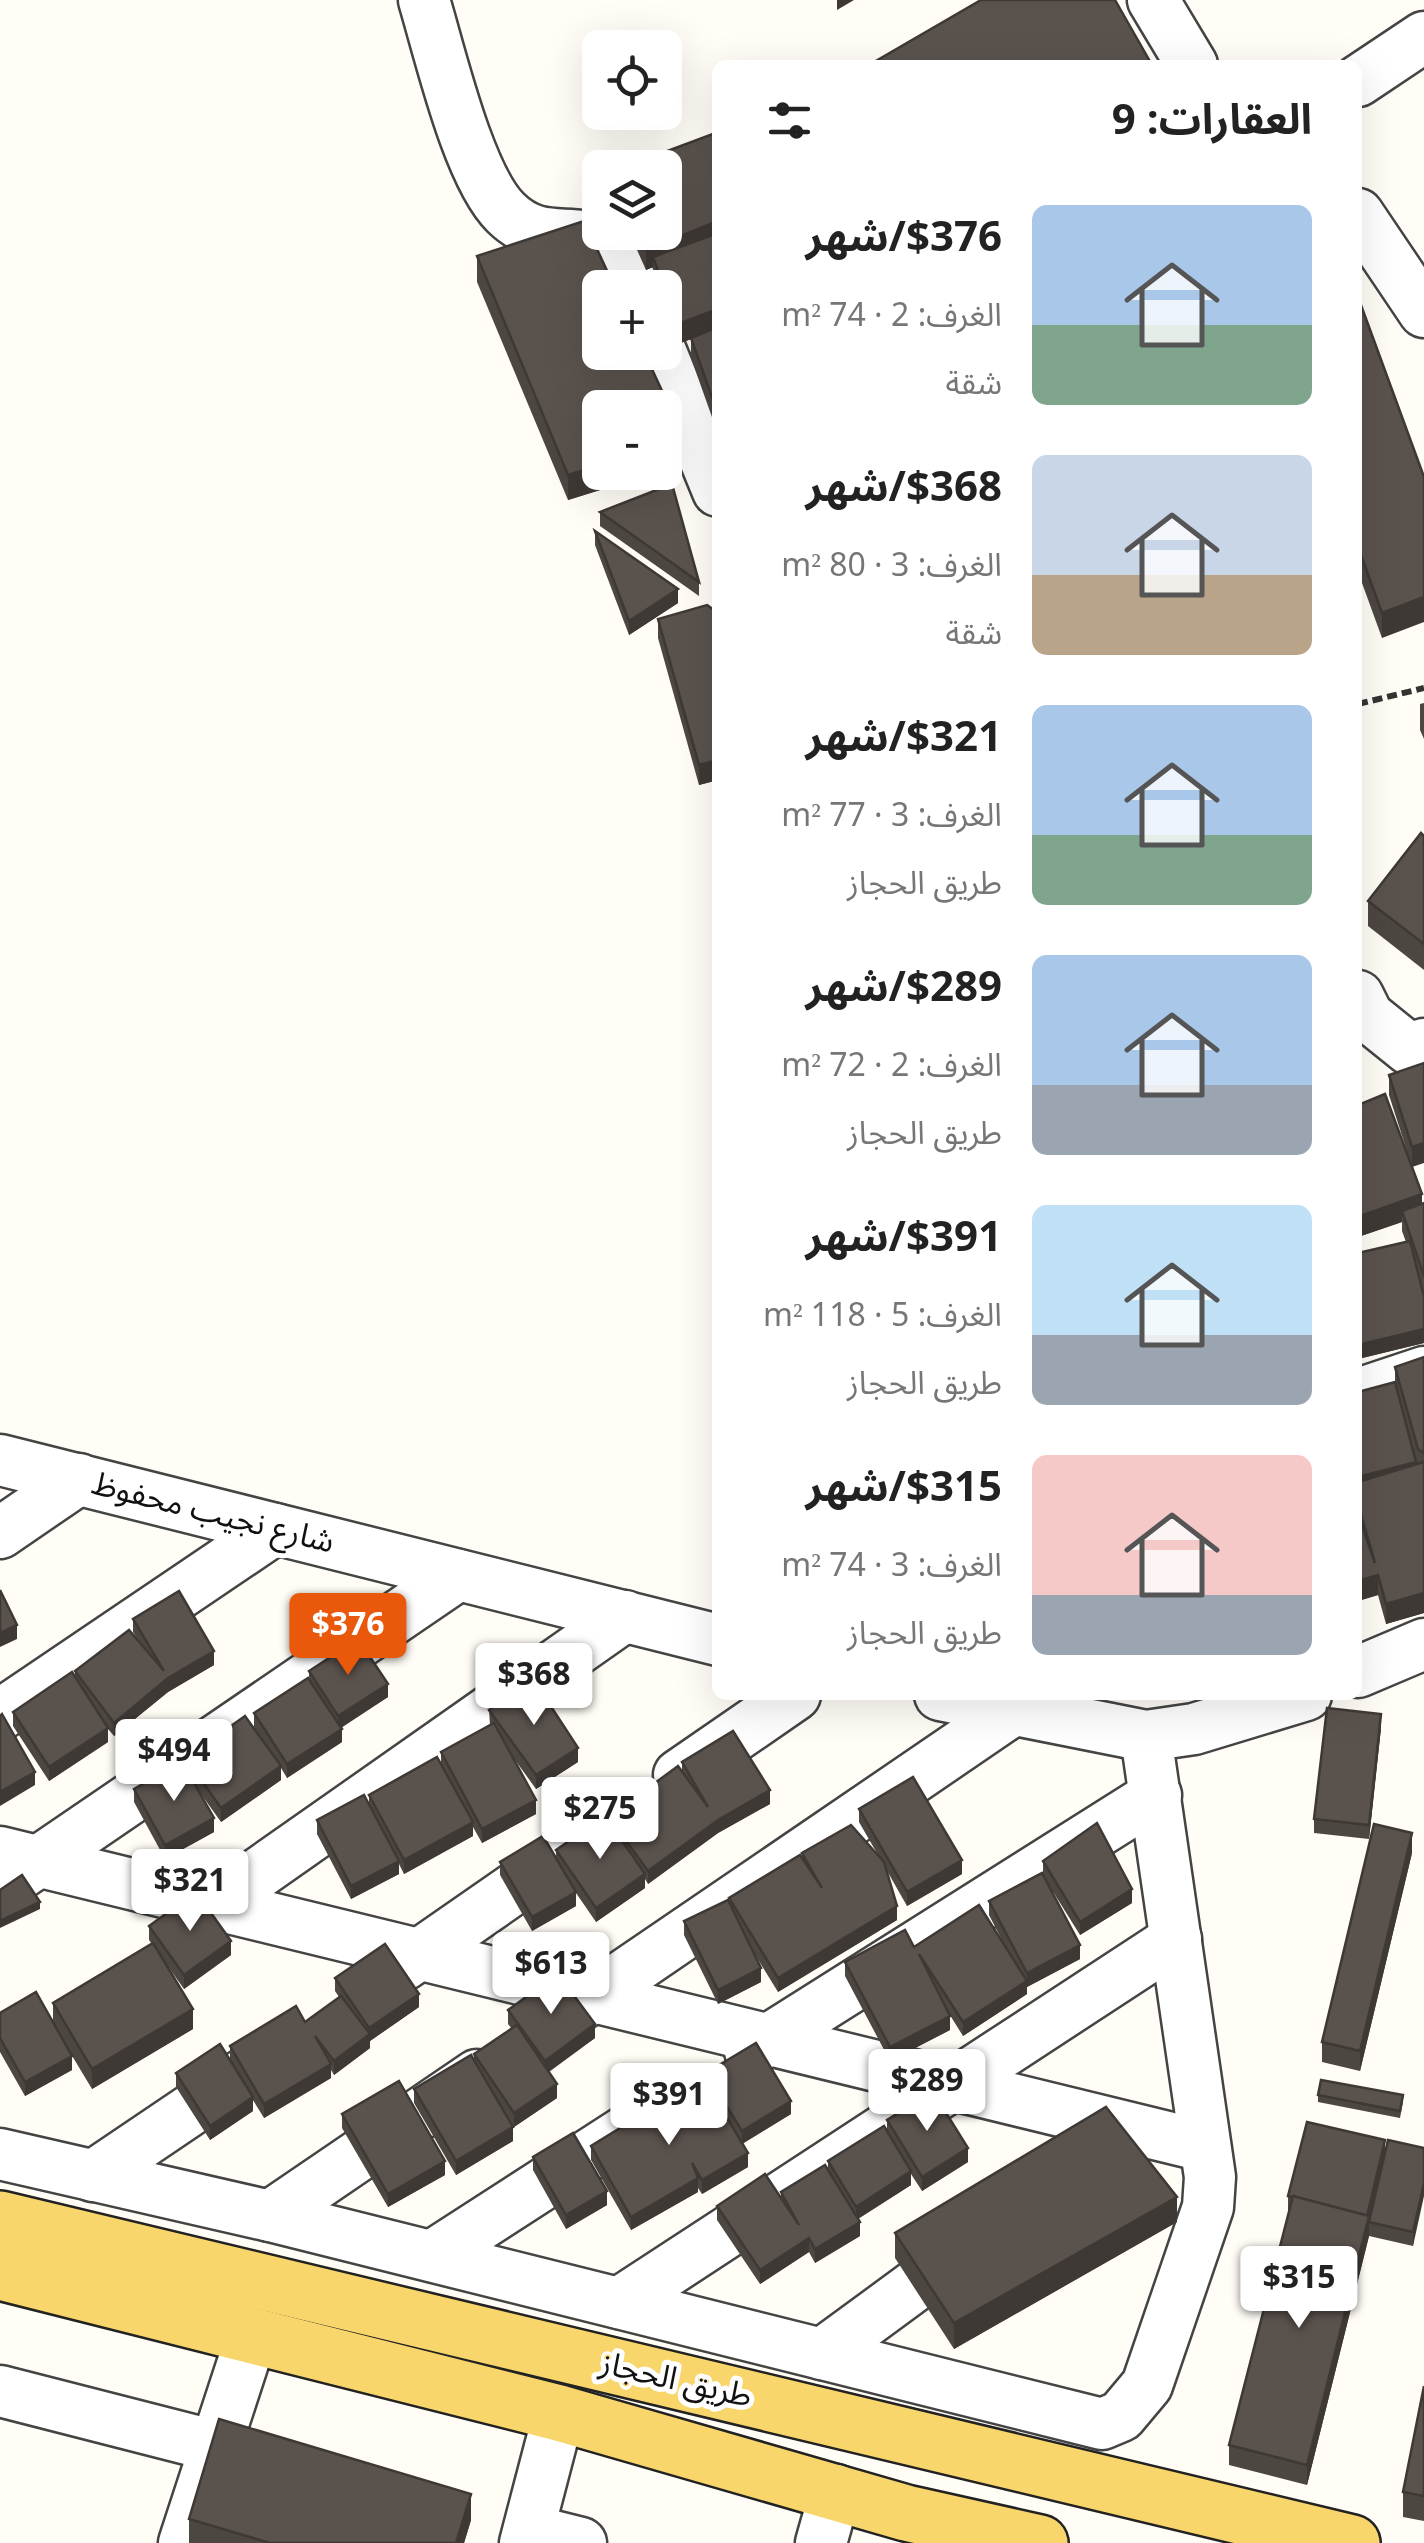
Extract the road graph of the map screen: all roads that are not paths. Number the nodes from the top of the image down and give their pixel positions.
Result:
1 (424, 0) edge
2 (1152, 0) edge
3 (1424, 37) edge
4 (1189, 60) edge
5 (1362, 77) edge
6 (1362, 220) edge
7 (624, 270) edge
8 (1424, 312) edge
9 (668, 370) edge
10 (712, 476) edge
11 (1362, 1004) edge
12 (1424, 1044) edge
13 (1424, 1372) edge
14 (1362, 1393) edge
15 (0, 1460) edge
16 (79, 1480) junction
17 (275, 1529) junction
18 (0, 1533) edge
19 (458, 1574) junction
20 (625, 1616) junction
21 (712, 1638) edge
22 (1424, 1644) edge
23 (1362, 1670) edge
24 (787, 1700) edge
25 (961, 1700) edge
26 (1290, 1700) edge
27 (1010, 1712) junction
28 (0, 1715) edge
29 (1146, 1736) junction
30 (1156, 1795) junction
31 (648, 1796) edge
32 (599, 1830) edge
33 (13, 1867) edge
34 (215, 1904) junction
35 (169, 1936) edge
36 (1176, 1939) junction
37 (419, 1954) junction
38 (370, 1988) edge
39 (592, 1997) junction
40 (767, 2040) junction
41 (289, 2043) edge
42 (950, 2084) junction
43 (1131, 2128) junction
44 (1204, 2146) junction
45 (0, 2154) edge
46 (1084, 2162) edge
47 (93, 2176) junction
48 (270, 2216) junction
49 (0, 2218) edge
50 (1007, 2218) edge
51 (432, 2256) junction
52 (0, 2272) edge
53 (619, 2303) junction
54 (252, 2335) junction
55 (822, 2354) junction
56 (0, 2392) edge
57 (728, 2393) junction
58 (559, 2413) junction
59 (910, 2436) junction
60 (215, 2446) junction
61 (715, 2460) junction
62 (836, 2490) junction
63 (906, 2513) junction
64 (527, 2537) edge
65 (184, 2543) edge
66 (581, 2543) edge
67 (821, 2543) edge
68 (1040, 2543) edge
69 (1352, 2543) edge

1 - 7 street
2 - 4 street
3 - 5 street
6 - 8 street
9 - 10 street
11 - 12 street
13 - 14 street
15 - 16 street, شارع نجيب محفوظ
16 - 17 street, شارع نجيب محفوظ
16 - 18 street
17 - 19 street, شارع نجيب محفوظ
17 - 28 street
19 - 20 street, شارع نجيب محفوظ
19 - 33 street
20 - 21 street, شارع نجيب محفوظ
20 - 34 street
22 - 23 street
24 - 31 street
25 - 27 street
26 - 29 street
27 - 29 street
27 - 39 street
29 - 30 street
30 - 36 street
30 - 40 street
32 - 37 street
33 - 34 street
34 - 35 street
34 - 37 street
36 - 42 street
36 - 44 street
37 - 38 street
37 - 39 street
39 - 40 street
39 - 48 street
40 - 42 street
40 - 51 street
41 - 47 street
42 - 43 street
42 - 53 street
43 - 44 street
43 - 46 street
44 - 55 street
45 - 47 street
47 - 48 street
48 - 51 street
49 - 57 main road, طريق الحجاز
50 - 55 street
51 - 53 street
52 - 54 main road, طريق الحجاز
53 - 55 street
54 - 58 main road, طريق الحجاز
54 - 60 street
56 - 60 street
57 - 59 main road, طريق الحجاز
57 - 61 main road
58 - 61 main road, طريق الحجاز
58 - 64 street
59 - 63 main road
59 - 69 main road, طريق الحجاز
60 - 65 street
61 - 62 main road, طريق الحجاز
62 - 63 main road, طريق الحجاز
62 - 67 street
63 - 68 main road, طريق الحجاز
64 - 66 street

